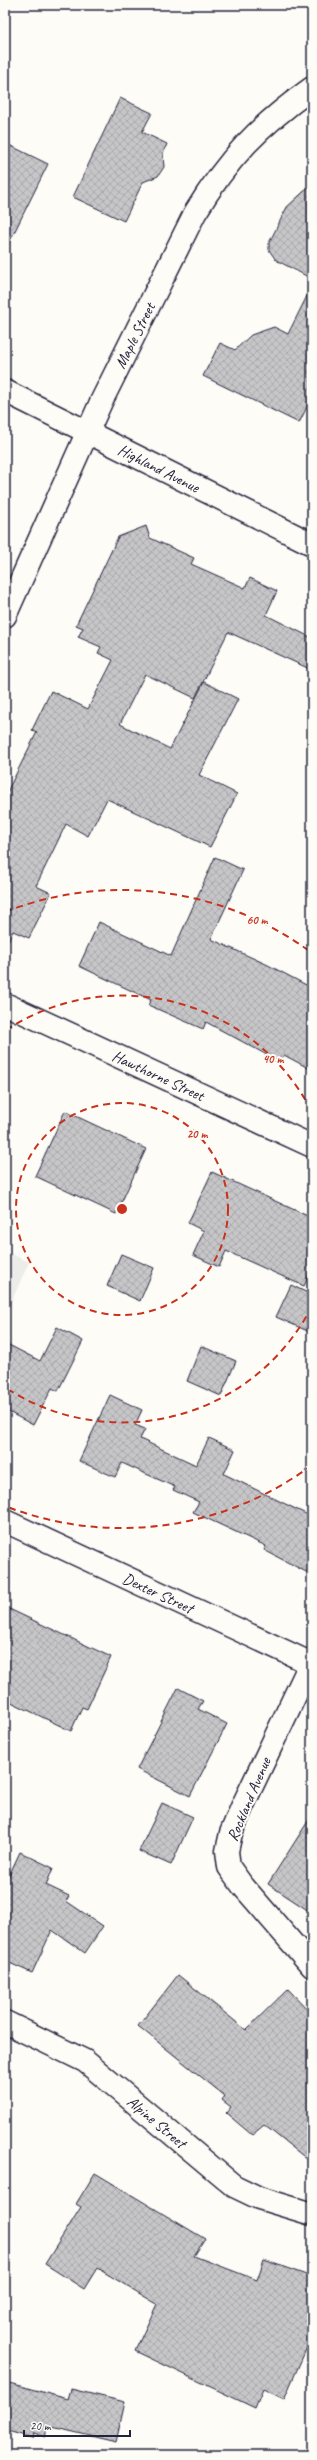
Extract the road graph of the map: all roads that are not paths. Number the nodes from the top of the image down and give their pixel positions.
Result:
1 (312, 88) edge
2 (5, 391) edge
3 (88, 432) junction
4 (312, 544) edge
5 (5, 616) edge
6 (5, 1004) edge
7 (312, 1146) edge
8 (5, 1521) edge
9 (312, 1662) edge
10 (312, 1966) edge
11 (5, 2022) edge
12 (312, 2214) edge

1 - 3 street, Maple Street
2 - 3 street, Highland Avenue
3 - 4 street, Highland Avenue
3 - 5 street, Maple Street
6 - 7 street, Hawthorne Street
8 - 9 street, Dexter Street
9 - 10 street, Rockland Avenue
11 - 12 street, Alpine Street

